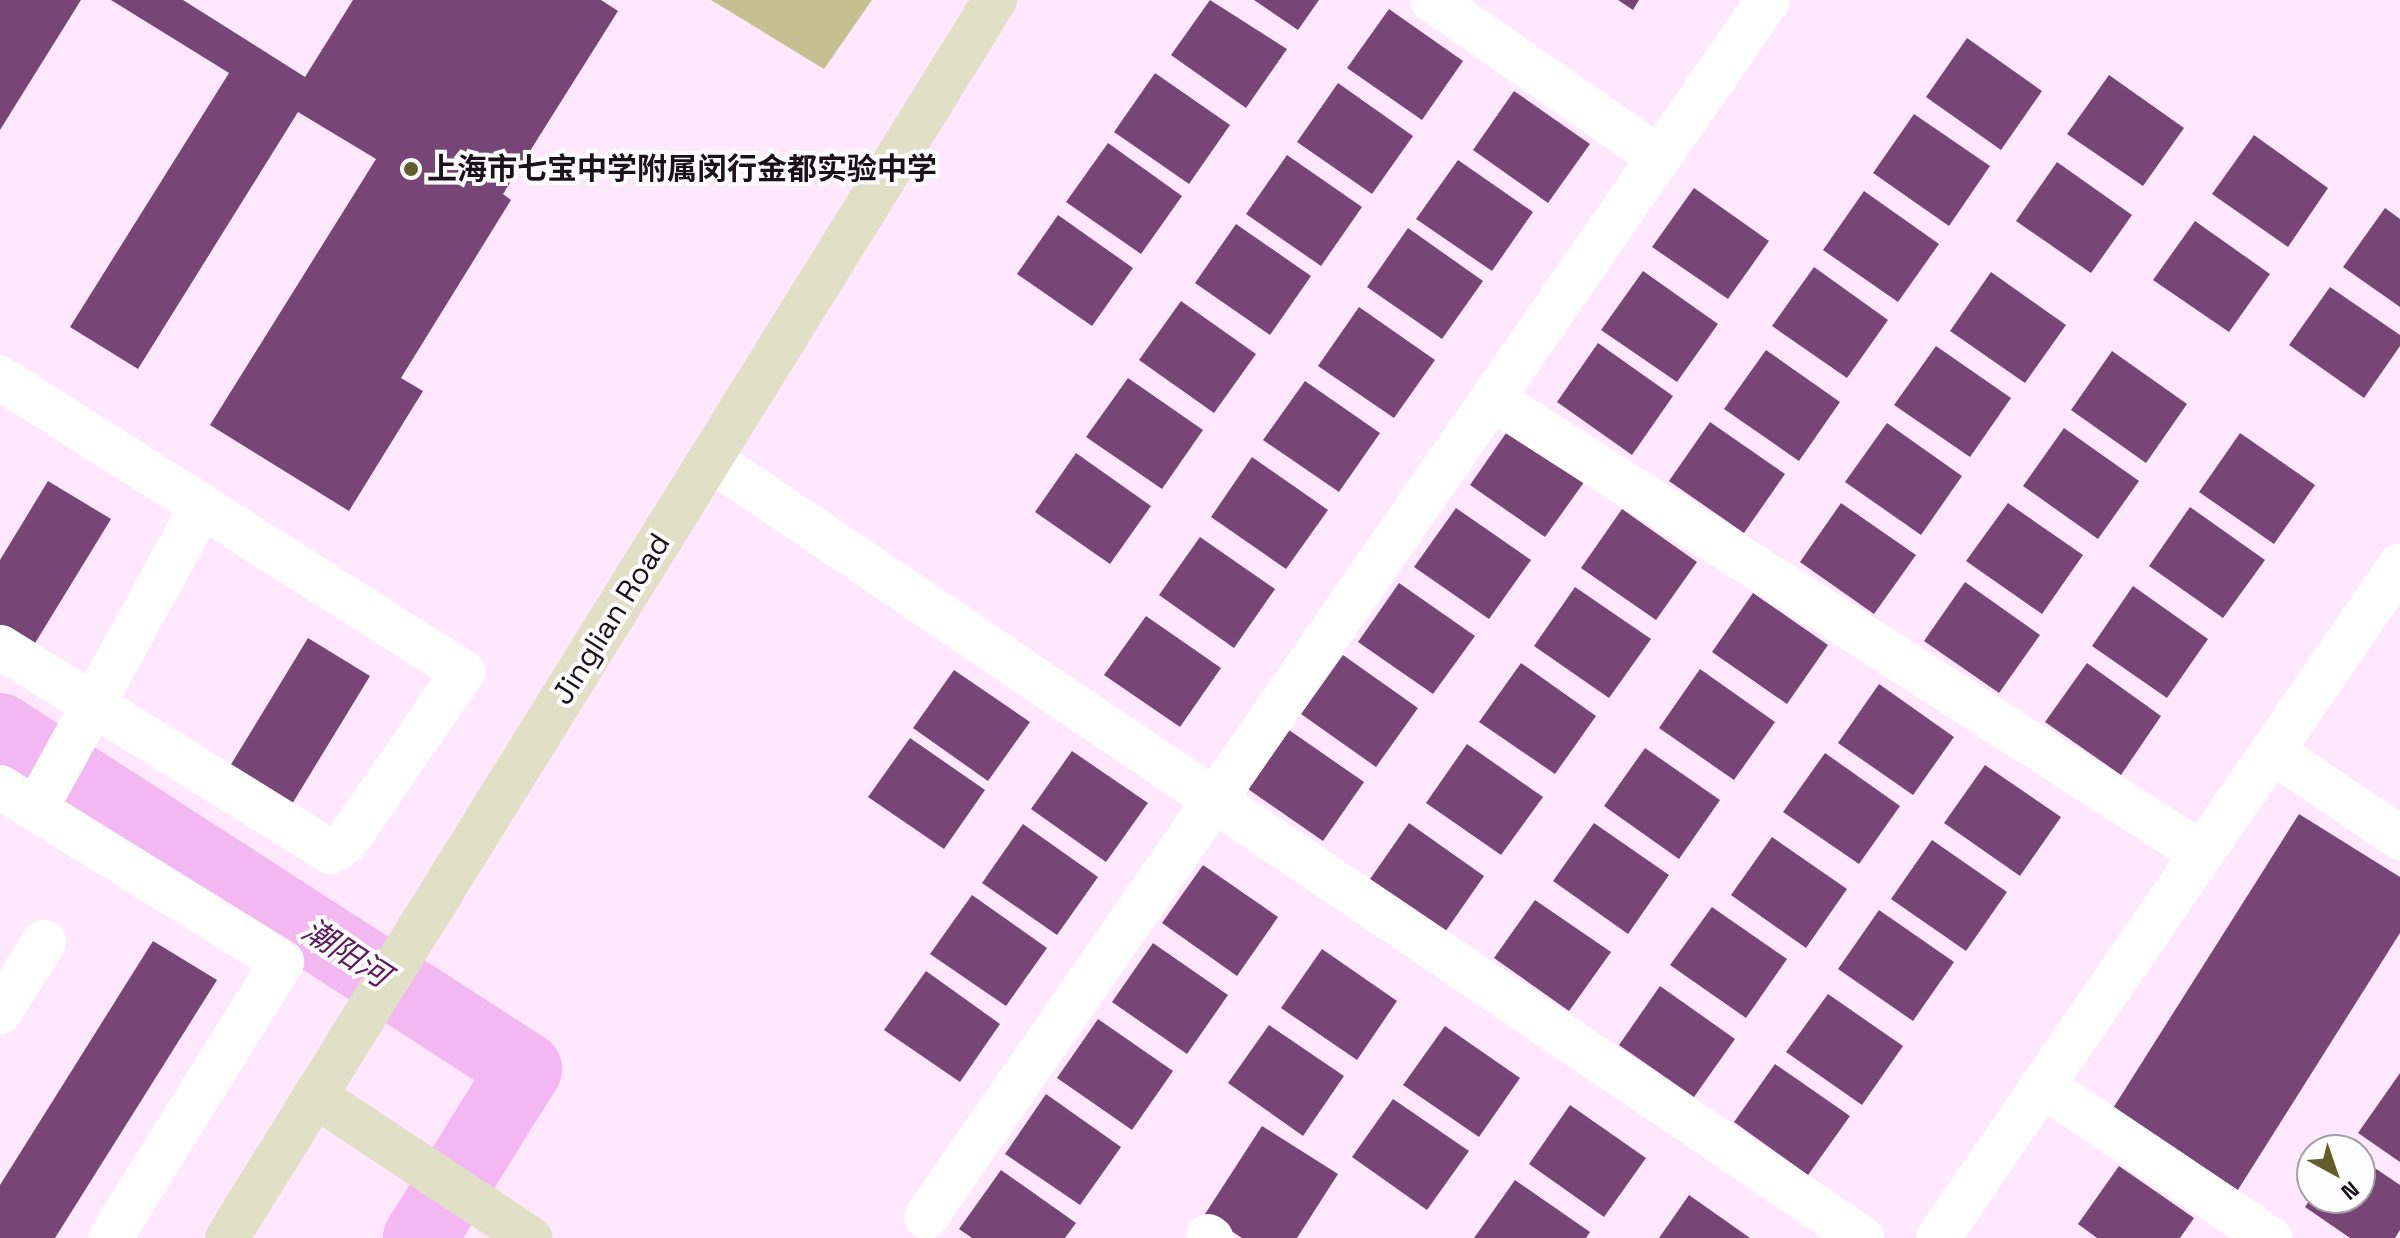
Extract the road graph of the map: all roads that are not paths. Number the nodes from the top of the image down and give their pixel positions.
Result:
1 (995, 0) edge
2 (1432, 0) edge
3 (1768, 0) edge
4 (1659, 158) junction
5 (0, 378) edge
6 (1493, 399) junction
7 (710, 459) junction
8 (202, 506) junction
9 (2400, 565) edge
10 (0, 647) edge
11 (89, 713) junction
12 (2272, 751) junction
13 (18, 798) edge
14 (1215, 800) junction
15 (2400, 838) edge
16 (2201, 853) junction
17 (44, 942) dead end
18 (0, 1012) edge
19 (2042, 1085) junction
20 (315, 1096) junction
21 (926, 1217) dead end
22 (514, 1227) edge
23 (110, 1238) edge
24 (227, 1238) edge
25 (1862, 1238) edge
26 (1938, 1238) edge
27 (2270, 1238) edge

1 - 7 street, Jinglian Road
2 - 4 street
3 - 4 street
4 - 6 street
5 - 8 street
6 - 14 street
6 - 16 street
7 - 14 street
7 - 20 street, Jinglian Road
8 - 11 street
8 - 11 street
9 - 12 street
10 - 11 street
11 - 13 street
12 - 15 street
12 - 16 street
13 - 23 street
14 - 21 street
14 - 25 street
16 - 19 street
17 - 18 street
19 - 26 street
19 - 27 street
20 - 22 street
20 - 24 street, Jinglian Road

